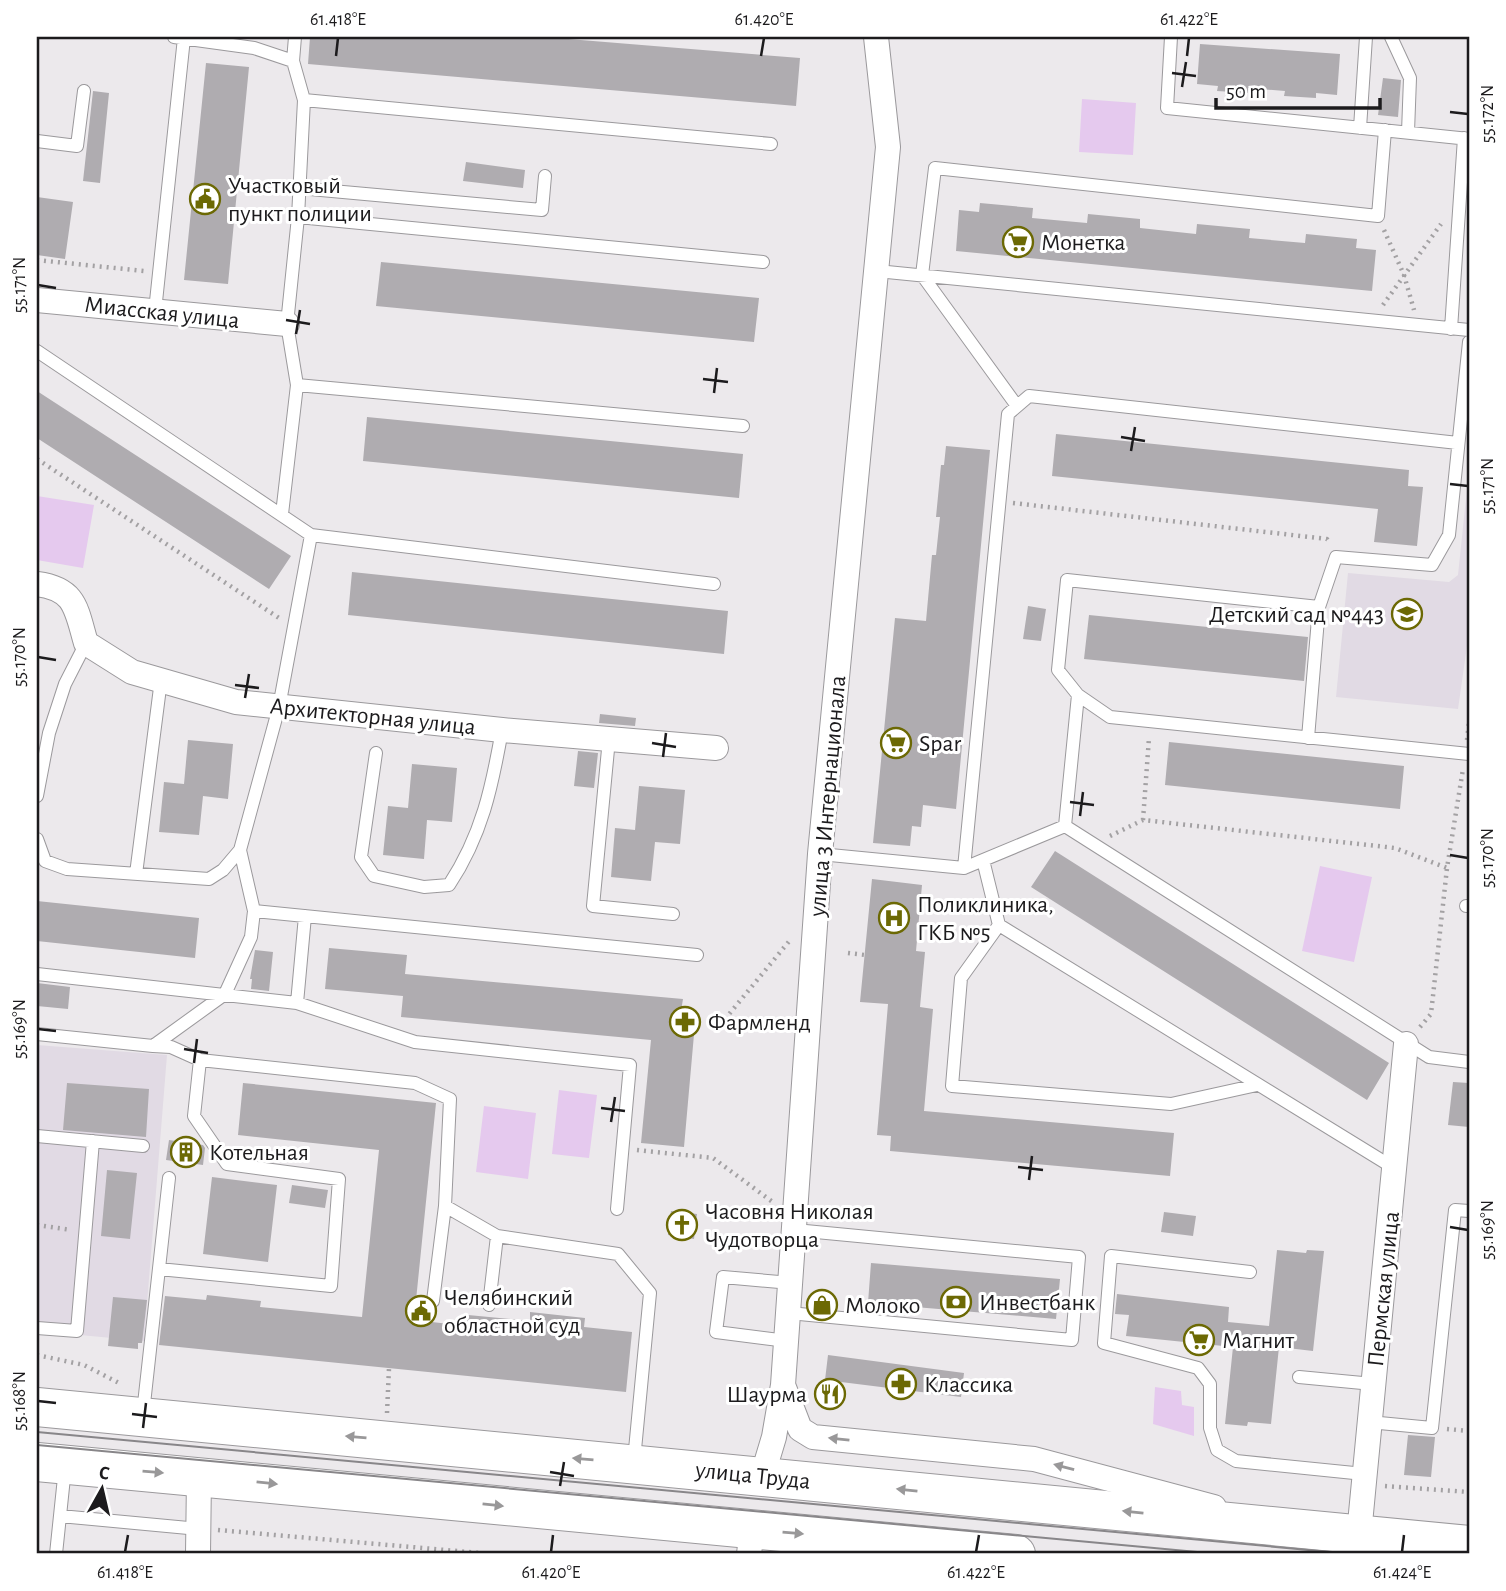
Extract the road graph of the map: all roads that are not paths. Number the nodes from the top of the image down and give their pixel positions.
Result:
1 (174, 37) edge
2 (295, 37) edge
3 (876, 37) edge
4 (1171, 37) edge
5 (1366, 37) edge
6 (1391, 37) edge
7 (184, 38) edge
8 (293, 61) junction
9 (84, 91) dead end
10 (304, 100) junction
11 (1360, 128) junction
12 (1385, 130) junction
13 (1408, 132) junction
14 (1466, 138) edge
15 (37, 141) edge
16 (771, 144) dead end
17 (545, 176) dead end
18 (299, 188) junction
19 (298, 217) junction
20 (763, 262) dead end
21 (877, 271) junction
22 (922, 275) junction
23 (37, 300) edge
24 (155, 311) junction
25 (288, 324) junction
26 (1451, 329) junction
27 (1469, 330) edge
28 (1469, 342) edge
29 (37, 351) edge
30 (297, 385) junction
31 (1017, 406) junction
32 (743, 426) dead end
33 (1458, 443) junction
34 (282, 514) junction
35 (311, 535) junction
36 (37, 584) edge
37 (713, 584) dead end
38 (1319, 607) junction
39 (86, 643) junction
40 (161, 680) junction
41 (1078, 695) junction
42 (279, 707) junction
43 (502, 730) junction
44 (1308, 738) junction
45 (609, 739) junction
46 (716, 748) dead end
47 (376, 753) dead end
48 (1468, 753) edge
49 (37, 796) edge
50 (1065, 826) junction
51 (37, 838) edge
52 (240, 850) junction
53 (820, 854) junction
54 (983, 860) junction
55 (964, 868) junction
56 (136, 874) junction
57 (254, 911) junction
58 (673, 914) dead end
59 (305, 916) junction
60 (999, 925) junction
61 (697, 955) dead end
62 (37, 974) edge
63 (225, 995) junction
64 (297, 1003) junction
65 (37, 1034) edge
66 (1406, 1044) junction
67 (153, 1046) junction
68 (200, 1060) junction
69 (1469, 1062) edge
70 (1257, 1085) junction
71 (37, 1136) edge
72 (93, 1141) junction
73 (143, 1146) dead end
74 (1394, 1168) junction
75 (169, 1178) dead end
76 (445, 1206) junction
77 (617, 1209) dead end
78 (1469, 1211) edge
79 (795, 1224) junction
80 (497, 1236) junction
81 (159, 1269) junction
82 (1250, 1272) dead end
83 (791, 1283) junction
84 (433, 1301) dead end
85 (489, 1305) dead end
86 (789, 1313) junction
87 (37, 1328) edge
88 (787, 1341) junction
89 (1299, 1377) dead end
90 (1373, 1384) junction
91 (783, 1385) junction
92 (37, 1407) edge
93 (143, 1417) junction
94 (1369, 1422) junction
95 (203, 1423) junction
96 (51, 1463) edge
97 (634, 1464) junction
98 (199, 1477) junction
99 (762, 1477) junction
100 (1364, 1479) junction
101 (60, 1516) junction
102 (1296, 1528) junction
103 (200, 1529) junction
104 (1359, 1534) junction
105 (751, 1542) edge
106 (1469, 1545) edge
107 (56, 1554) edge
108 (198, 1554) edge
109 (1016, 1554) edge

1 - 7 lane
2 - 8 lane
3 - 21 street, улица 3 Интернационала
4 - 11 lane
5 - 11 lane
6 - 13 lane
7 - 8 lane
7 - 24 lane
8 - 10 lane
9 - 15 lane
10 - 16 lane
10 - 18 lane
11 - 12 lane
12 - 13 lane
12 - 22 lane
13 - 14 lane
14 - 26 lane
17 - 18 lane
18 - 19 lane
19 - 20 lane
19 - 25 lane
21 - 22 lane
21 - 53 street, улица 3 Интернационала
22 - 26 lane
22 - 31 lane
23 - 24 street, Миасская улица
24 - 25 street, Миасская улица
25 - 30 lane
26 - 27 lane
28 - 33 lane
29 - 34 lane
30 - 32 lane
30 - 34 lane
31 - 33 lane
31 - 55 lane
33 - 38 lane
34 - 35 lane
35 - 37 lane
35 - 42 lane
36 - 39 street
38 - 41 lane
38 - 44 lane
39 - 40 street, Архитекторная улица
39 - 49 lane
40 - 42 street, Архитекторная улица
40 - 56 lane
41 - 44 lane
41 - 50 lane
42 - 43 street, Архитекторная улица
42 - 52 lane
43 - 45 street, Архитекторная улица
43 - 47 lane
44 - 48 lane
45 - 46 street, Архитекторная улица
45 - 58 lane
50 - 54 lane
50 - 66 lane
51 - 56 lane
52 - 56 lane
52 - 57 lane
53 - 55 lane
53 - 79 street, улица 3 Интернационала
54 - 55 lane
54 - 60 lane
57 - 59 lane
57 - 63 lane
59 - 61 lane
59 - 64 lane
60 - 70 lane
60 - 70 lane
62 - 63 lane
63 - 64 lane
63 - 67 lane
64 - 77 lane
65 - 67 lane
66 - 69 lane
66 - 74 street, Пермская улица
67 - 68 lane
68 - 76 lane
68 - 81 lane
70 - 74 lane
71 - 72 lane
72 - 73 lane
72 - 87 lane
74 - 90 street, Пермская улица
75 - 81 lane
76 - 80 lane
76 - 84 lane
78 - 94 lane
79 - 83 street, улица 3 Интернационала
79 - 86 lane
80 - 85 lane
80 - 97 lane
81 - 93 lane
82 - 100 lane
83 - 86 street, улица 3 Интернационала
83 - 88 lane
86 - 88 street, улица 3 Интернационала
88 - 91 street, улица 3 Интернационала
89 - 90 lane
90 - 94 street, Пермская улица
91 - 99 street, улица 3 Интернационала
102 -> 91 street
92 - 93 main road, улица Труда
93 - 95 main road, улица Труда
94 - 100 street, Пермская улица
97 -> 95 main road, улица Труда
95 - 98 main road
96 -> 98 main road
96 - 101 lane
97 - 99 main road, улица Труда
98 - 103 street
98 -> 105 main road
102 -> 99 main road, улица Труда
99 - 105 main road, улица 3 Интернационала
100 - 104 street, Пермская улица
101 - 103 lane
101 - 107 lane
102 - 104 main road, улица Труда
103 - 108 street
104 - 106 main road, улица Труда
105 -> 109 main road

